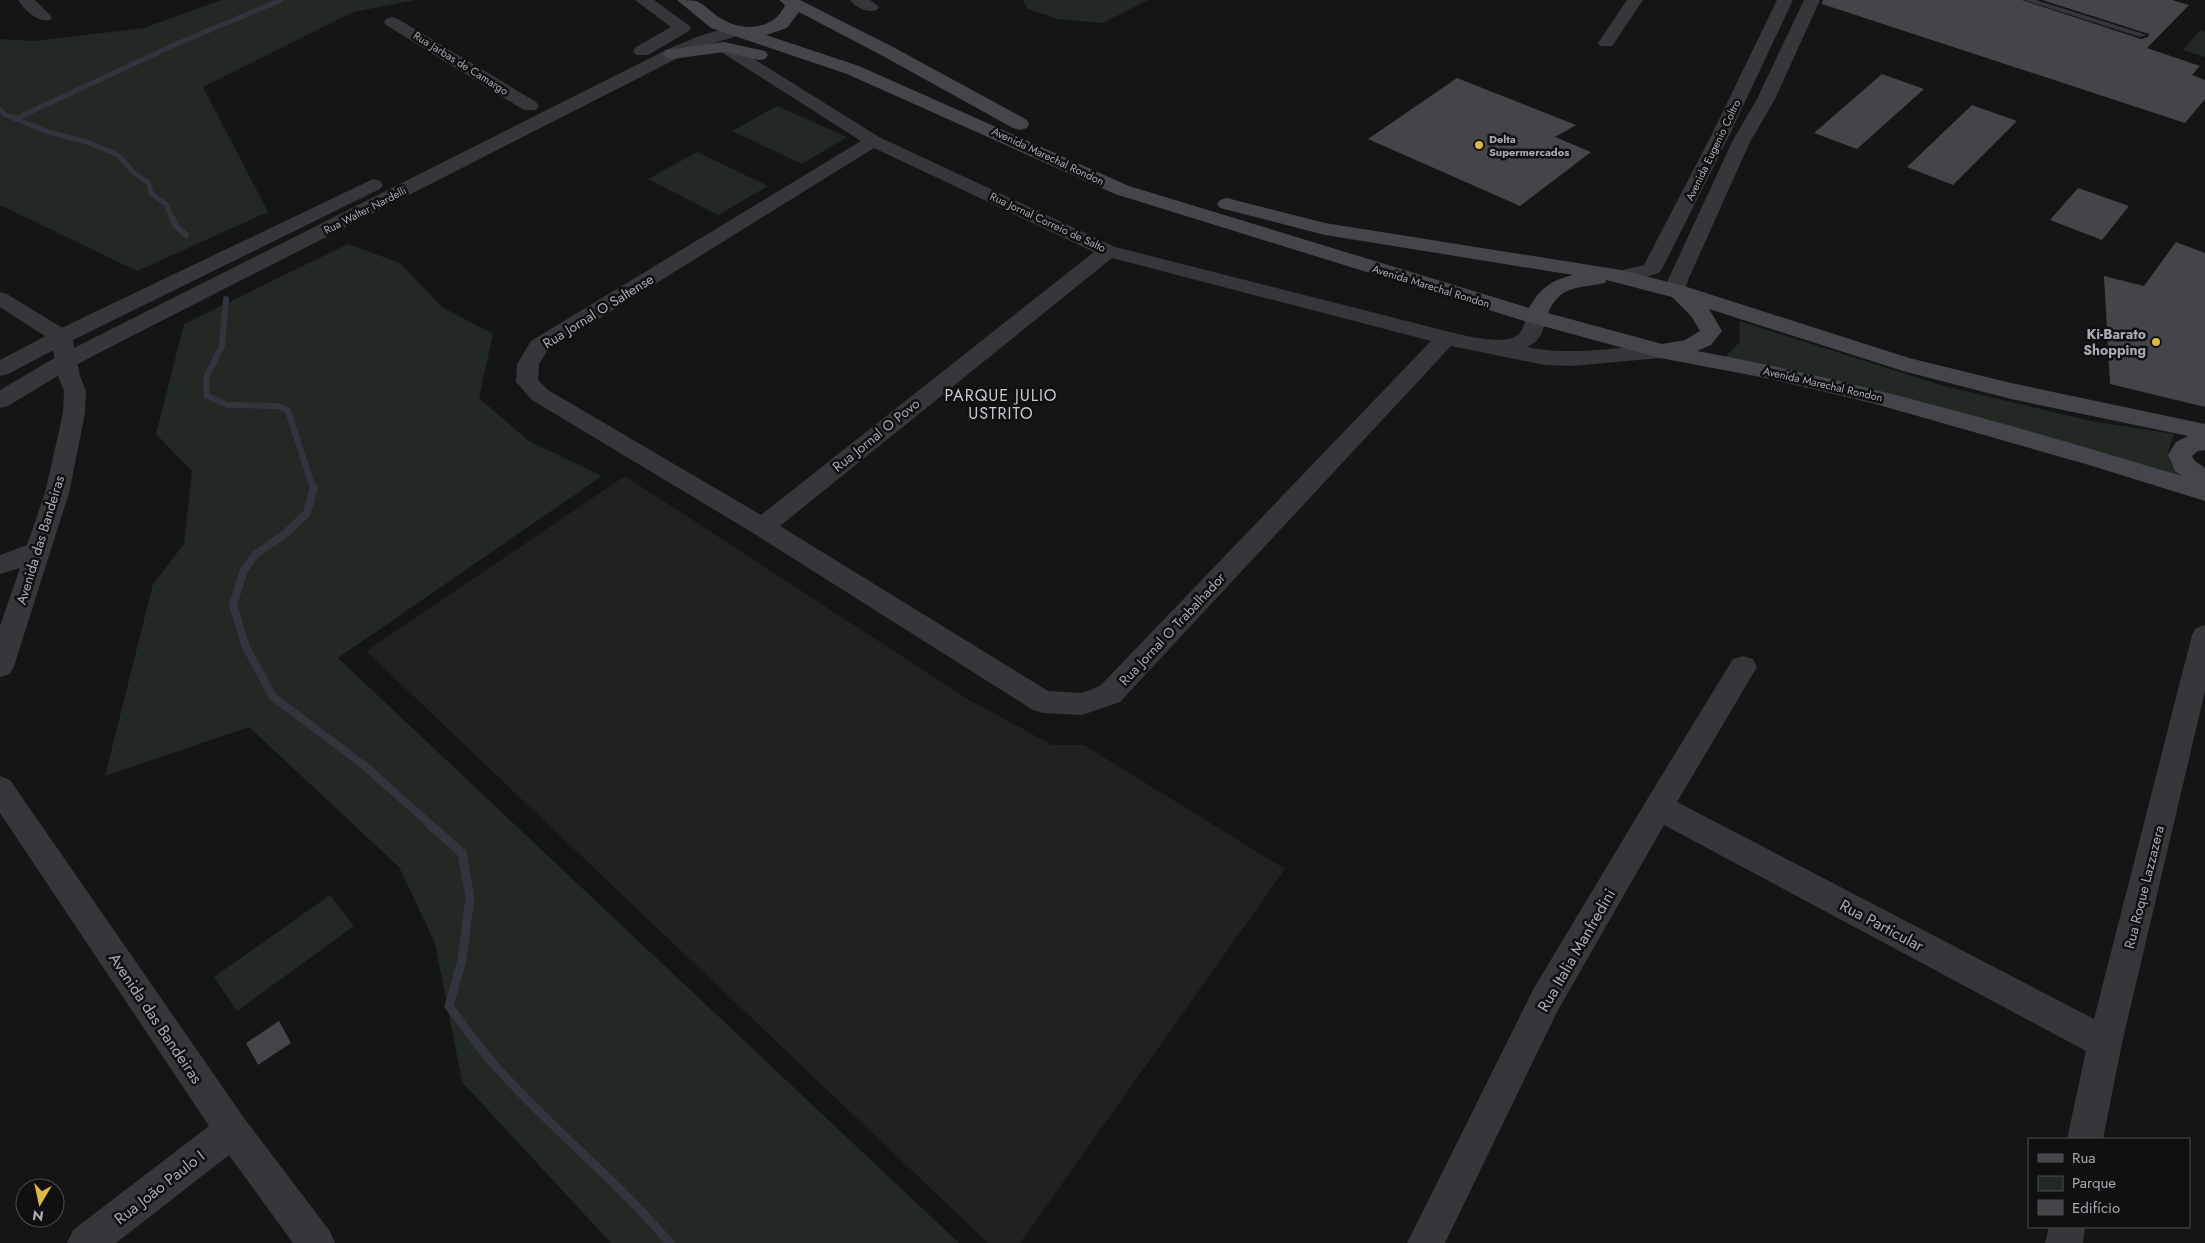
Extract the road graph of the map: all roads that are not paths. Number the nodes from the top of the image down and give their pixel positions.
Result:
1 (26, 0) edge
2 (643, 0) edge
3 (685, 0) edge
4 (1635, 0) edge
5 (1785, 0) edge
6 (1812, 0) edge
7 (2028, 0) edge
8 (790, 2) edge
9 (44, 17) dead end
10 (392, 22) dead end
11 (1773, 26) junction
12 (1797, 32) junction
13 (2143, 35) dead end
14 (729, 39) junction
15 (1606, 43) dead end
16 (530, 106) junction
17 (1719, 138) junction
18 (873, 141) junction
19 (1741, 142) junction
20 (1108, 251) junction
21 (1621, 276) junction
22 (1552, 290) junction
23 (1676, 291) junction
24 (0, 298) edge
25 (1536, 317) junction
26 (1583, 330) junction
27 (61, 337) junction
28 (1446, 338) junction
29 (1488, 348) junction
30 (1660, 351) junction
31 (66, 361) junction
32 (0, 369) edge
33 (0, 400) edge
34 (2205, 432) edge
35 (2205, 442) edge
36 (2205, 481) edge
37 (2205, 492) edge
38 (762, 526) junction
39 (39, 551) junction
40 (0, 564) edge
41 (2205, 635) edge
42 (0, 666) edge
43 (1743, 667) dead end
44 (0, 789) edge
45 (1658, 806) junction
46 (2105, 1043) junction
47 (232, 1130) junction
48 (2085, 1138) edge
49 (2067, 1228) edge
50 (86, 1243) edge
51 (316, 1243) edge
52 (1426, 1243) edge
53 (2064, 1243) edge

1 - 9 street
2 - 16 street, Rua Walter Nardelli
3 - 14 main road, Avenida Marechal Rondon
4 - 15 street
5 - 11 street, Avenida Eugenio Coltro
6 - 12 street, Avenida Eugenio Coltro
7 - 13 lane
8 - 14 main road
8 - 21 main road, Avenida Marechal Rondon
10 - 16 street, Rua Jarbas de Camargo
11 - 12 street
11 - 17 street, Avenida Eugenio Coltro
12 - 19 street, Avenida Eugenio Coltro
14 - 18 street, Rua Jornal Correio de Salto
14 - 25 main road, Avenida Marechal Rondon
14 - 31 street, Rua Walter Nardelli
16 - 27 street, Rua Walter Nardelli
17 - 19 street
17 - 21 street, Avenida Eugenio Coltro
18 - 20 street, Rua Jornal Correio de Salto
18 - 38 street, Rua Jornal O Saltense
19 - 23 street, Avenida Eugenio Coltro
20 - 28 street, Rua Jornal Correio de Salto
20 - 38 street, Rua Jornal O Povo
21 - 22 main road
21 - 23 main road, Avenida Marechal Rondon
22 - 25 main road
22 - 26 main road
23 - 30 main road
23 - 34 main road, Avenida Marechal Rondon
24 - 27 street
25 - 26 main road, Avenida Marechal Rondon
25 - 29 street, Rua Jornal Correio de Salto
26 - 30 main road, Avenida Marechal Rondon
27 - 31 street, Avenida das Bandeiras
27 - 32 street, Rua Walter Nardelli
28 - 29 street, Rua Jornal Correio de Salto
28 - 38 street, Rua Jornal O Trabalhador
29 - 30 street, Rua Jornal Correio de Salto
30 - 37 main road, Avenida Marechal Rondon
31 - 33 street, Rua Walter Nardelli
31 - 39 street, Avenida das Bandeiras
35 - 36 main road
39 - 40 street
39 - 42 street, Avenida das Bandeiras
41 - 46 street, Rua Roque Lazzazera
43 - 45 street, Rua Italia Manfredini
44 - 47 street, Avenida das Bandeiras
45 - 46 street, Rua Particular
45 - 52 street, Rua Italia Manfredini
46 - 48 street, Rua Roque Lazzazera
47 - 50 street, Rua João Paulo I
47 - 51 street, Avenida das Bandeiras
49 - 53 street

